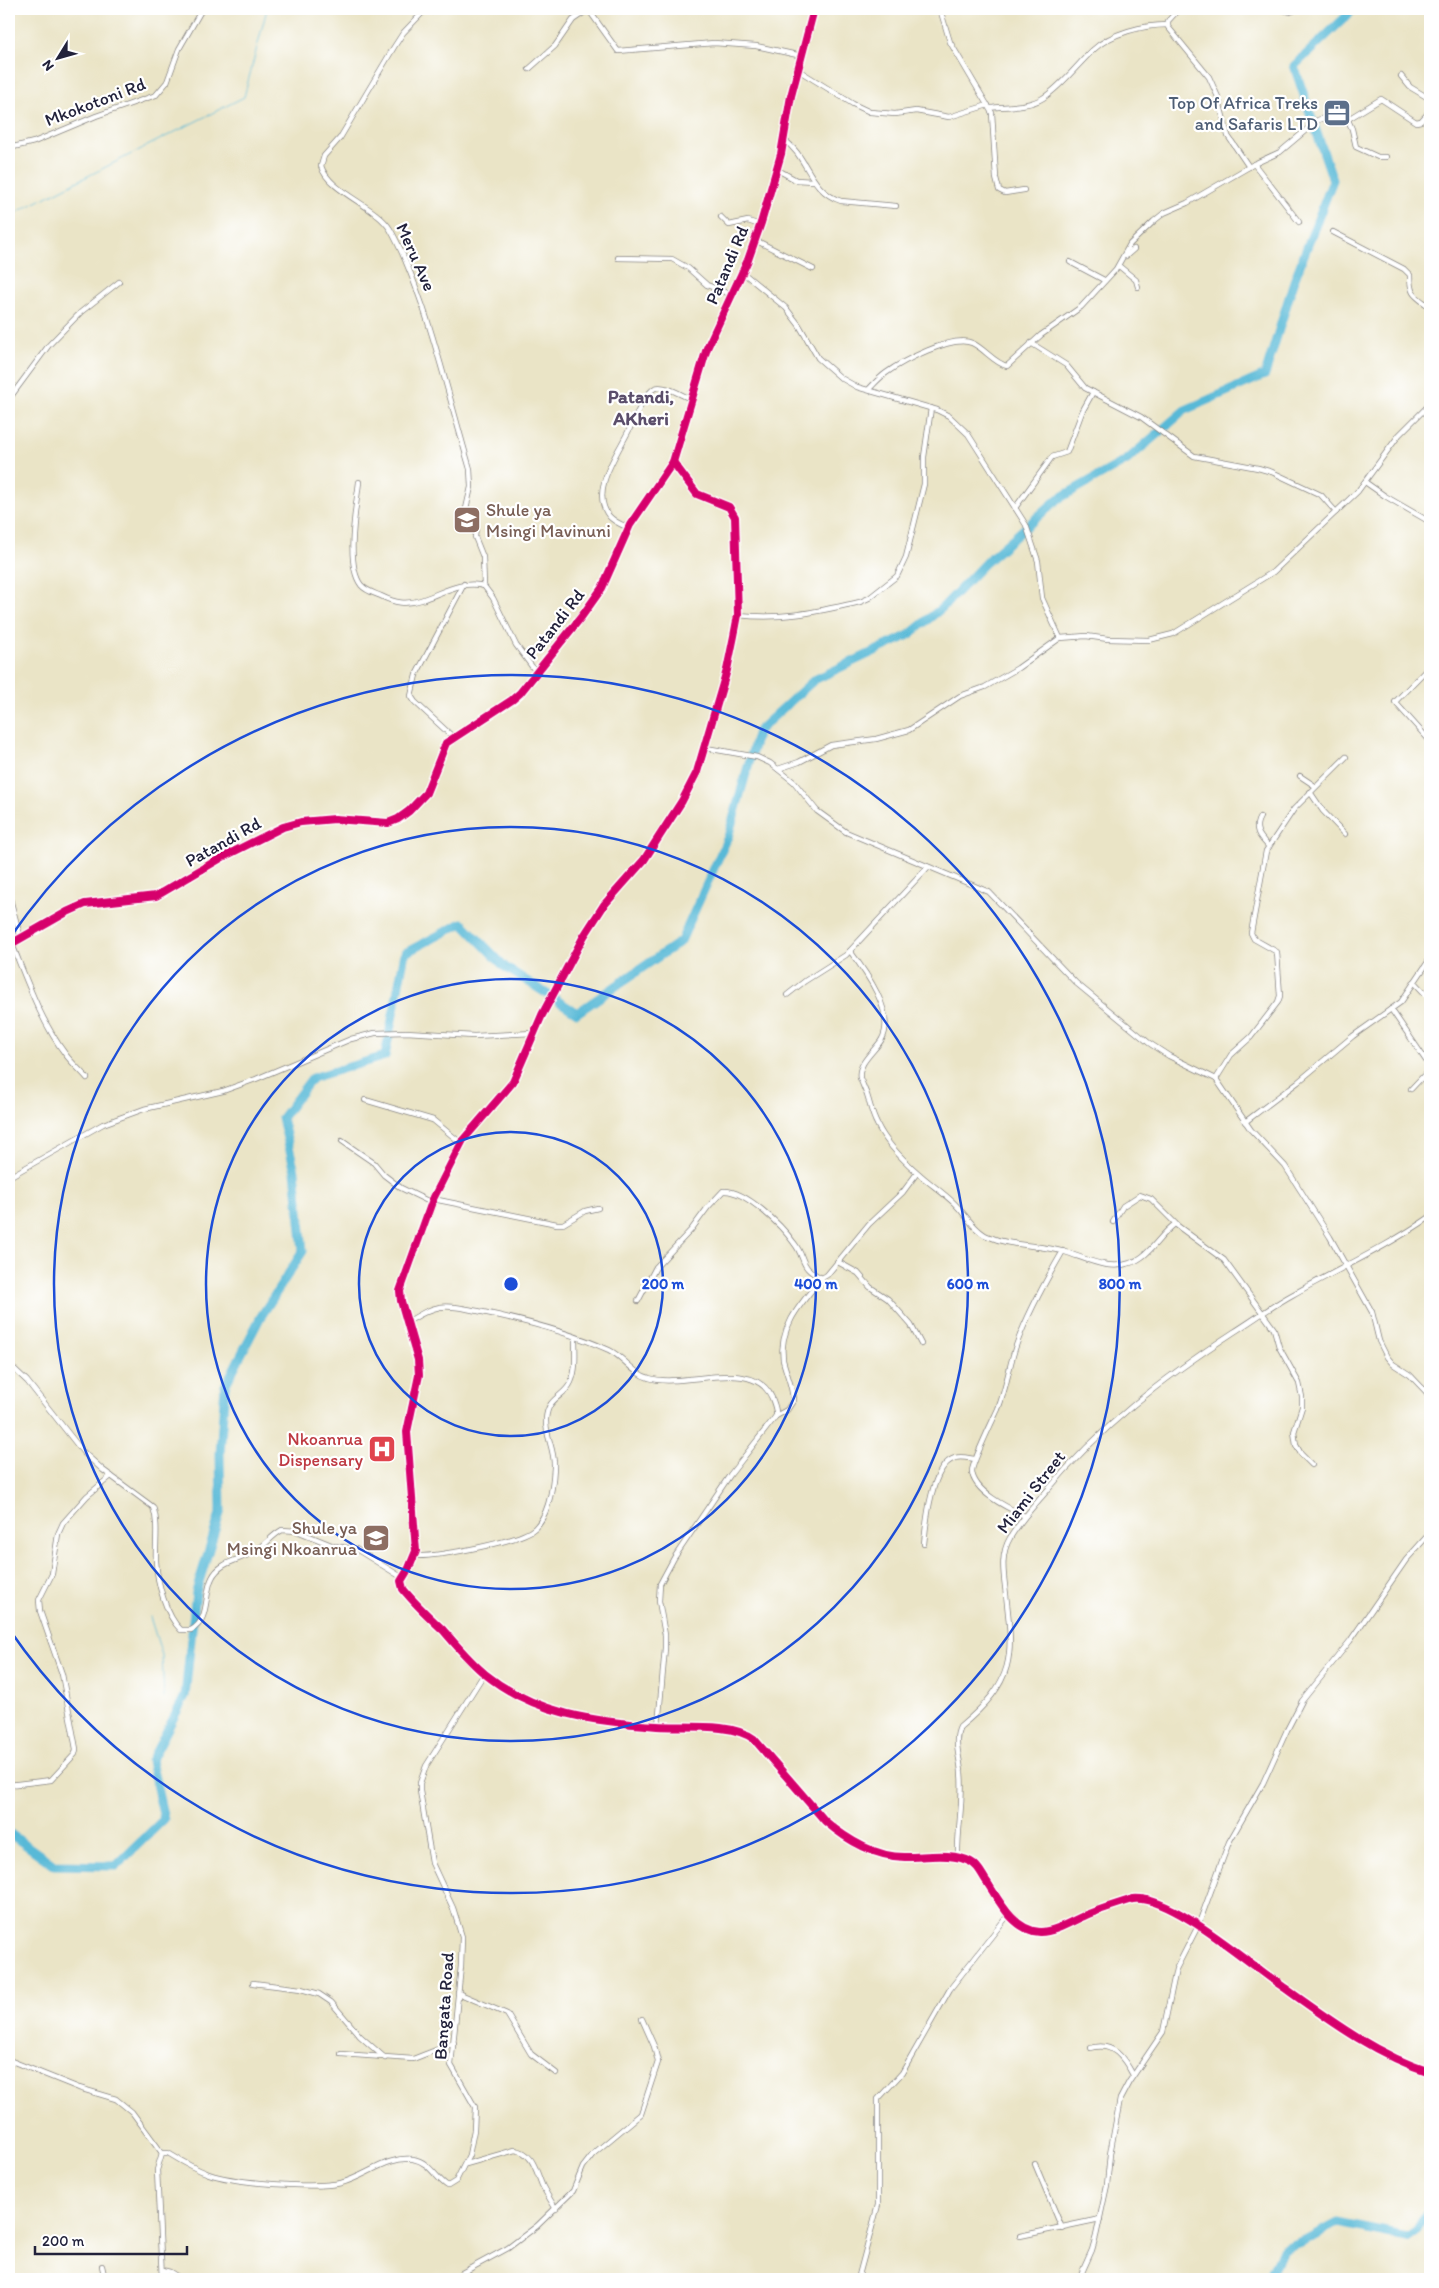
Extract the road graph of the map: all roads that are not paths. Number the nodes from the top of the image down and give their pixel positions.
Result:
1 (202, 9) edge
2 (426, 9) edge
3 (589, 9) edge
4 (814, 9) edge
5 (940, 9) edge
6 (1180, 9) edge
7 (1280, 9) edge
8 (1298, 9) edge
9 (1168, 25) junction
10 (802, 56) junction
11 (529, 68) dead end
12 (798, 70) junction
13 (1401, 76) dead end
14 (1430, 99) edge
15 (989, 106) junction
16 (1430, 113) edge
17 (1348, 120) junction
18 (783, 139) junction
19 (9, 148) edge
20 (1386, 158) dead end
21 (1252, 166) junction
22 (776, 169) junction
23 (813, 181) junction
24 (1024, 190) dead end
25 (896, 206) dead end
26 (721, 217) dead end
27 (1298, 222) dead end
28 (760, 225) junction
29 (1333, 232) dead end
30 (755, 240) junction
31 (1134, 249) dead end
32 (1125, 256) junction
33 (618, 258) dead end
34 (1070, 262) dead end
35 (1119, 266) junction
36 (814, 269) dead end
37 (742, 272) junction
38 (1104, 280) junction
39 (119, 282) dead end
40 (1138, 287) dead end
41 (732, 295) junction
42 (1430, 307) edge
43 (1031, 343) junction
44 (869, 389) junction
45 (1093, 392) junction
46 (9, 399) edge
47 (691, 400) junction
48 (1430, 404) edge
49 (931, 408) junction
50 (673, 462) junction
51 (359, 482) dead end
52 (1365, 482) junction
53 (1014, 508) junction
54 (1336, 512) junction
55 (1430, 522) edge
56 (629, 528) junction
57 (464, 584) junction
58 (484, 586) junction
59 (738, 615) junction
60 (1060, 638) junction
61 (1430, 666) edge
62 (536, 672) junction
63 (453, 737) junction
64 (1430, 741) edge
65 (706, 748) junction
66 (1346, 757) dead end
67 (778, 768) junction
68 (1300, 776) dead end
69 (1315, 786) junction
70 (1310, 792) junction
71 (1260, 817) dead end
72 (1345, 834) dead end
73 (1269, 847) junction
74 (928, 866) junction
75 (9, 895) edge
76 (21, 939) junction
77 (10, 945) edge
78 (850, 951) junction
79 (1430, 959) edge
80 (1414, 982) junction
81 (787, 996) dead end
82 (1430, 998) edge
83 (1391, 1009) junction
84 (534, 1033) junction
85 (86, 1078) dead end
86 (1216, 1079) junction
87 (1411, 1089) dead end
88 (365, 1100) dead end
89 (1245, 1122) junction
90 (342, 1141) dead end
91 (461, 1144) junction
92 (917, 1173) junction
93 (9, 1177) edge
94 (432, 1201) junction
95 (598, 1208) dead end
96 (1430, 1217) edge
97 (1113, 1222) dead end
98 (1176, 1224) junction
99 (1063, 1251) junction
100 (838, 1262) junction
101 (1347, 1265) junction
102 (822, 1278) junction
103 (638, 1301) dead end
104 (1263, 1314) junction
105 (406, 1323) junction
106 (575, 1337) junction
107 (921, 1344) dead end
108 (9, 1364) edge
109 (1430, 1396) edge
110 (776, 1416) junction
111 (974, 1460) junction
112 (1312, 1466) dead end
113 (111, 1476) junction
114 (1026, 1516) junction
115 (1430, 1533) edge
116 (924, 1544) dead end
117 (414, 1556) junction
118 (403, 1578) junction
119 (484, 1674) junction
120 (658, 1726) junction
121 (9, 1785) edge
122 (958, 1858) junction
123 (1009, 1914) junction
124 (1198, 1926) junction
125 (253, 1983) dead end
126 (458, 1992) junction
127 (642, 2019) dead end
128 (454, 2043) junction
129 (1091, 2048) dead end
130 (341, 2054) dead end
131 (385, 2058) junction
132 (9, 2060) edge
133 (1430, 2072) edge
134 (556, 2073) dead end
135 (1133, 2075) junction
136 (162, 2153) junction
137 (466, 2164) junction
138 (1035, 2164) dead end
139 (556, 2209) junction
140 (1100, 2219) junction
141 (1062, 2228) junction
142 (1020, 2236) dead end
143 (102, 2266) dead end
144 (162, 2270) junction
145 (460, 2274) dead end
146 (106, 2279) edge
147 (162, 2279) edge
148 (181, 2279) edge
149 (858, 2279) edge
150 (1079, 2279) edge

1 - 19 street, Mkokotoni Rd
2 - 58 street, Meru Ave
3 - 10 street
3 - 11 street
4 - 10 street, Patandi Rd
5 - 15 street
6 - 9 street
7 - 8 street
9 - 15 street
9 - 21 street
10 - 12 street, Patandi Rd
12 - 15 street
12 - 18 street, Patandi Rd
13 - 14 street
15 - 24 street
16 - 17 street
17 - 20 street
17 - 21 street
18 - 22 street, Patandi Rd
18 - 23 street
21 - 27 street
21 - 32 street
22 - 23 street
22 - 28 street, Patandi Rd
23 - 25 street
26 - 28 street
28 - 30 street, Patandi Rd
29 - 42 street
30 - 36 street
30 - 37 street, Patandi Rd
31 - 32 street
32 - 35 street
33 - 41 street
34 - 38 street
35 - 38 street
35 - 40 street
37 - 41 street, Patandi Rd
37 - 44 street
38 - 43 street
39 - 46 street
41 - 47 street, Patandi Rd
43 - 44 street
43 - 45 street
44 - 49 street
45 - 53 street
45 - 54 street
47 - 50 street, Patandi Rd
47 - 56 street
48 - 52 street
49 - 53 street
49 - 59 street
50 - 56 street, Patandi Rd
50 - 59 street
51 - 57 street
52 - 54 street
52 - 55 street
53 - 60 street
54 - 60 street
56 - 62 street, Patandi Rd
57 - 58 street
57 - 63 street
58 - 62 street
59 - 65 street
60 - 67 street
61 - 64 street
62 - 63 street, Patandi Rd
63 - 76 street, Patandi Rd
65 - 67 street
65 - 84 street
66 - 69 street
67 - 74 street
68 - 69 street
69 - 70 street
70 - 72 street
70 - 73 street
71 - 73 street
73 - 86 street
74 - 78 street
74 - 86 street
75 - 76 street
76 - 77 street, Patandi Rd
77 - 85 street
78 - 81 street
78 - 92 street
79 - 80 street
80 - 82 street
80 - 83 street
83 - 87 street
83 - 89 street
84 - 91 street
84 - 93 street
86 - 89 street
88 - 91 street
89 - 101 street
90 - 94 street
91 - 94 street
92 - 99 street
92 - 100 street
94 - 95 street
94 - 105 street
96 - 101 street, Miami Street
97 - 98 street
98 - 99 street
98 - 104 street
99 - 111 street
100 - 102 street
100 - 107 street
101 - 104 street, Miami Street
101 - 109 street
102 - 103 street
102 - 110 street
104 - 112 street
104 - 114 street, Miami Street
105 - 106 street
105 - 117 street
106 - 110 street
106 - 117 street
108 - 113 street
110 - 120 street
111 - 114 street
111 - 116 street
113 - 118 street
113 - 121 street
114 - 122 street, Miami Street
115 - 124 street
117 - 118 street
118 - 119 street
119 - 120 street
119 - 126 street, Bangata Road
120 - 122 street
122 - 123 street
123 - 124 street
123 - 149 street
124 - 133 street
124 - 135 street
125 - 131 street
126 - 128 street, Bangata Road
126 - 134 street
127 - 139 street
128 - 131 street
128 - 137 street, Bangata Road
129 - 135 street
130 - 131 street
132 - 136 street
135 - 140 street
136 - 137 street, Bangata Road
136 - 144 street
137 - 139 street
138 - 141 street
139 - 145 street
140 - 141 street
140 - 150 street
141 - 142 street
143 - 146 street
144 - 147 street
144 - 148 street

